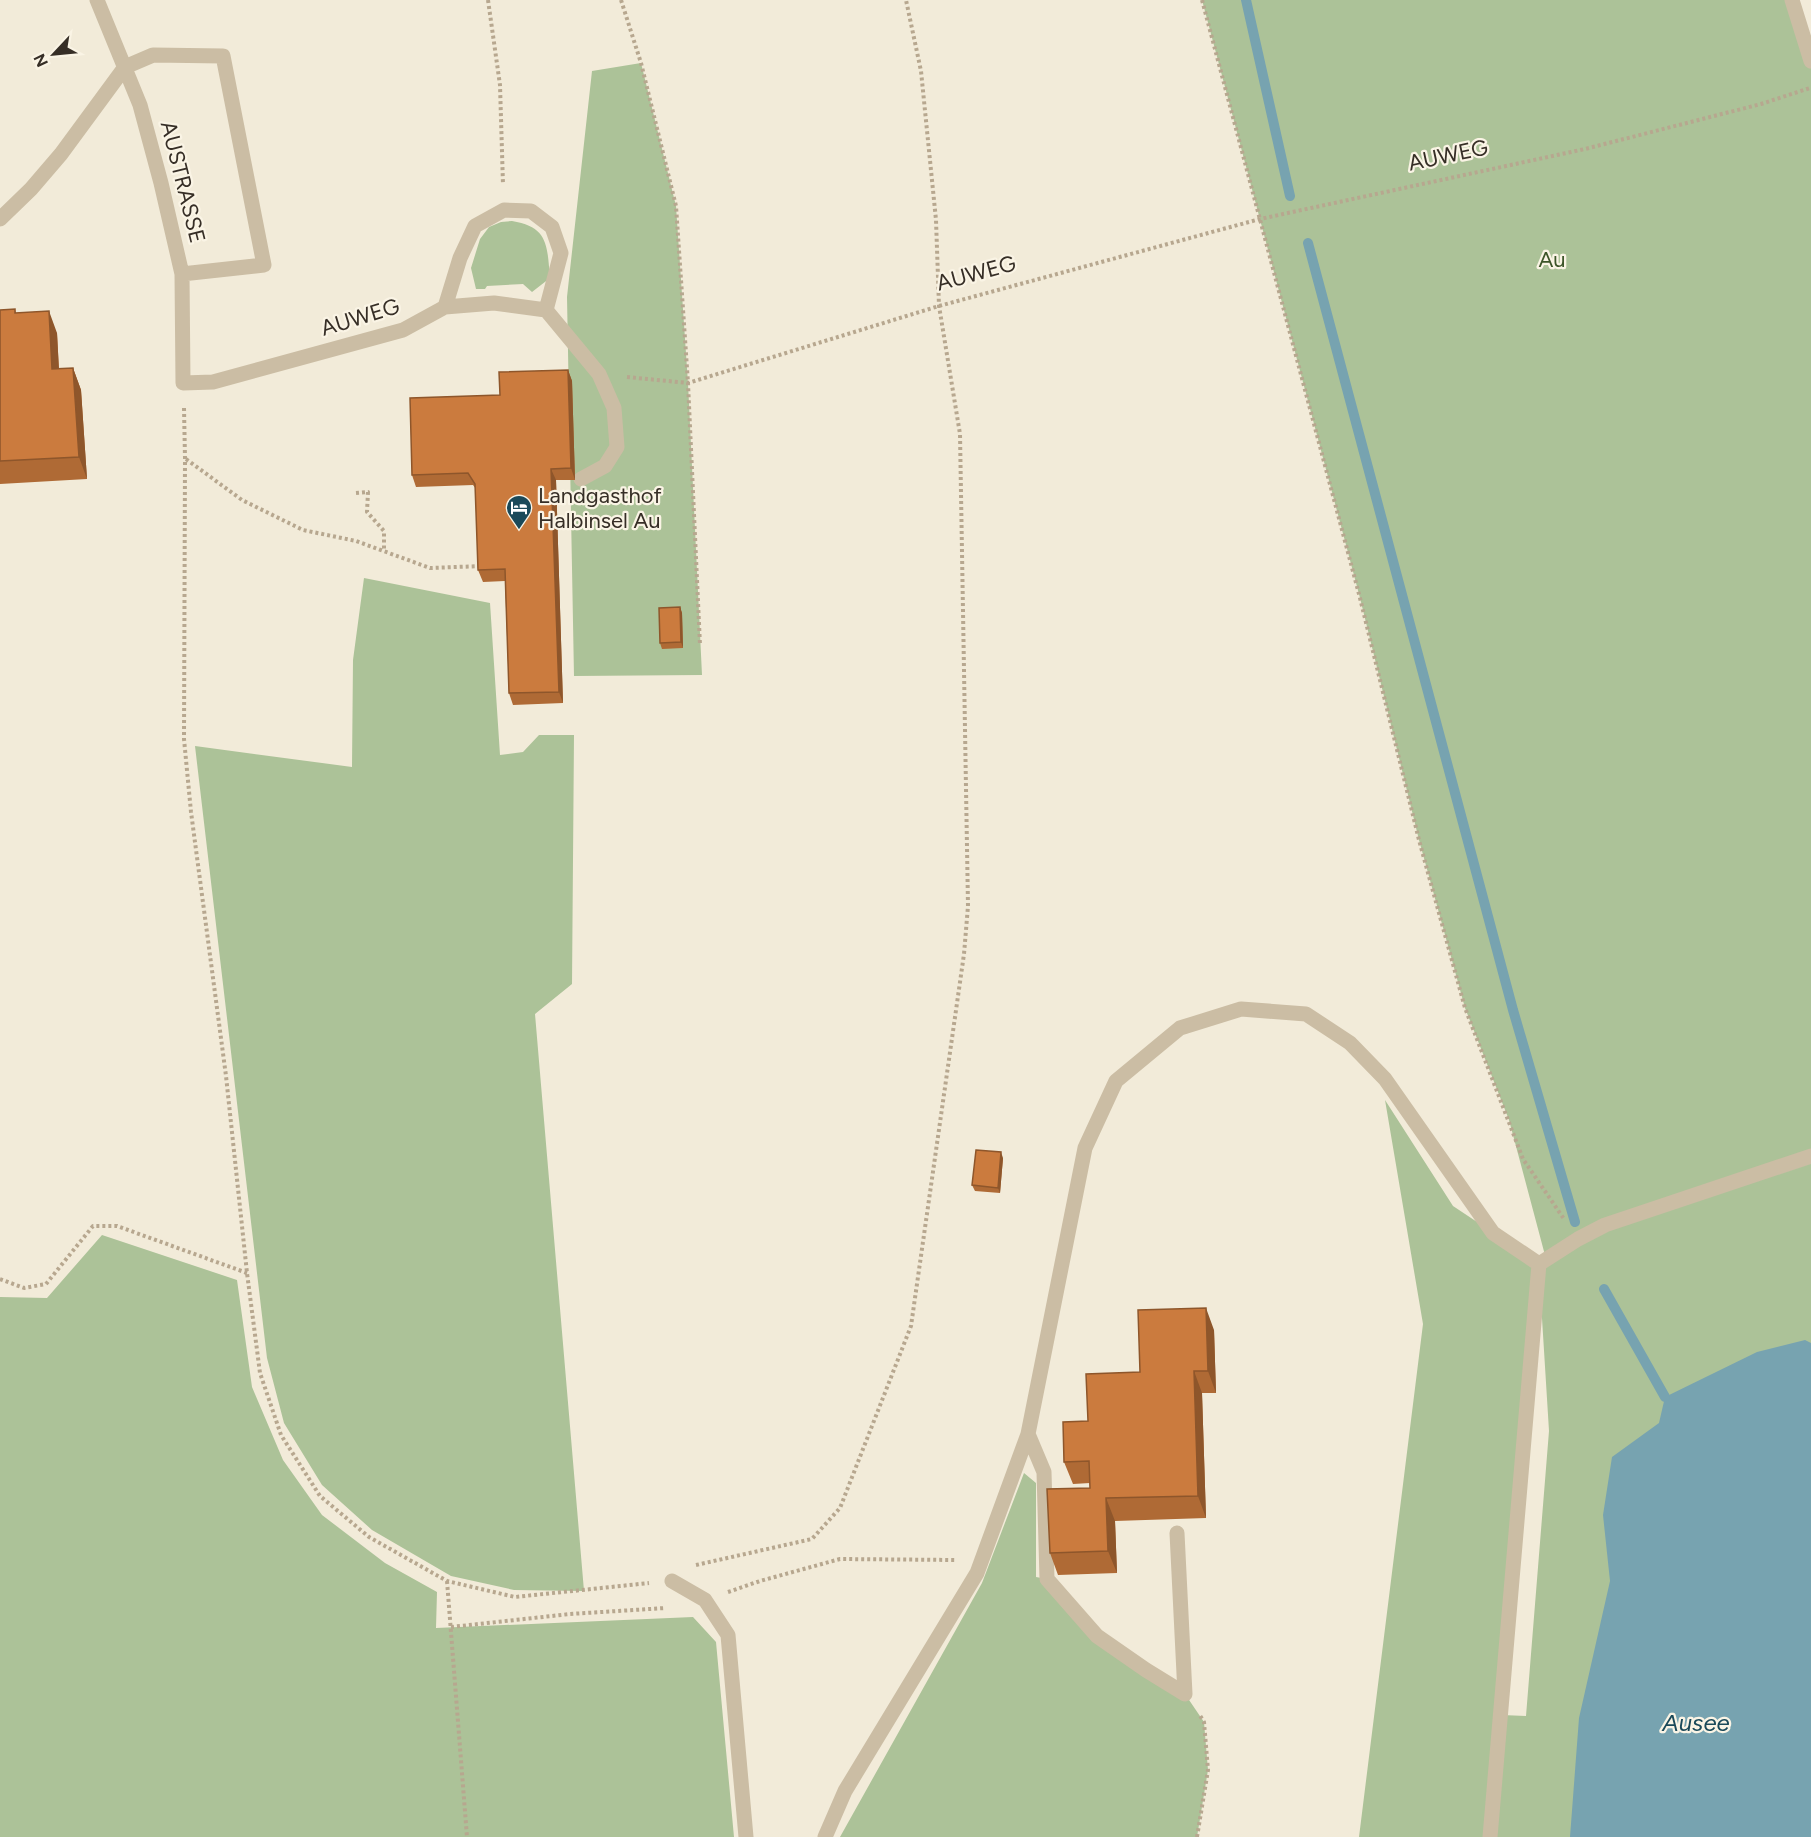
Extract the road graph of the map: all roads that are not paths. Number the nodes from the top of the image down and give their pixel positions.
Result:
1 (97, 0) edge
2 (1792, 0) edge
3 (1811, 62) edge
4 (125, 67) junction
5 (0, 219) edge
6 (182, 274) junction
7 (445, 307) junction
8 (546, 310) junction
9 (183, 383) joint
10 (581, 479) dead end
11 (1811, 1156) edge
12 (1539, 1264) junction
13 (1028, 1434) junction
14 (1178, 1533) dead end
15 (672, 1581) road end
16 (746, 1837) edge
17 (825, 1837) edge
18 (1490, 1837) edge

1 - 4 street, AUSTRASSE
2 - 3 street
4 - 5 street
4 - 6 street, AUSTRASSE
4 - 6 street
6 - 9 street, AUSTRASSE
7 - 8 street, AUWEG
7 - 8 street
7 - 9 street, AUWEG
8 - 10 street
11 - 12 street
12 - 13 street
12 - 18 street
13 - 14 street
13 - 17 street
15 - 16 street

